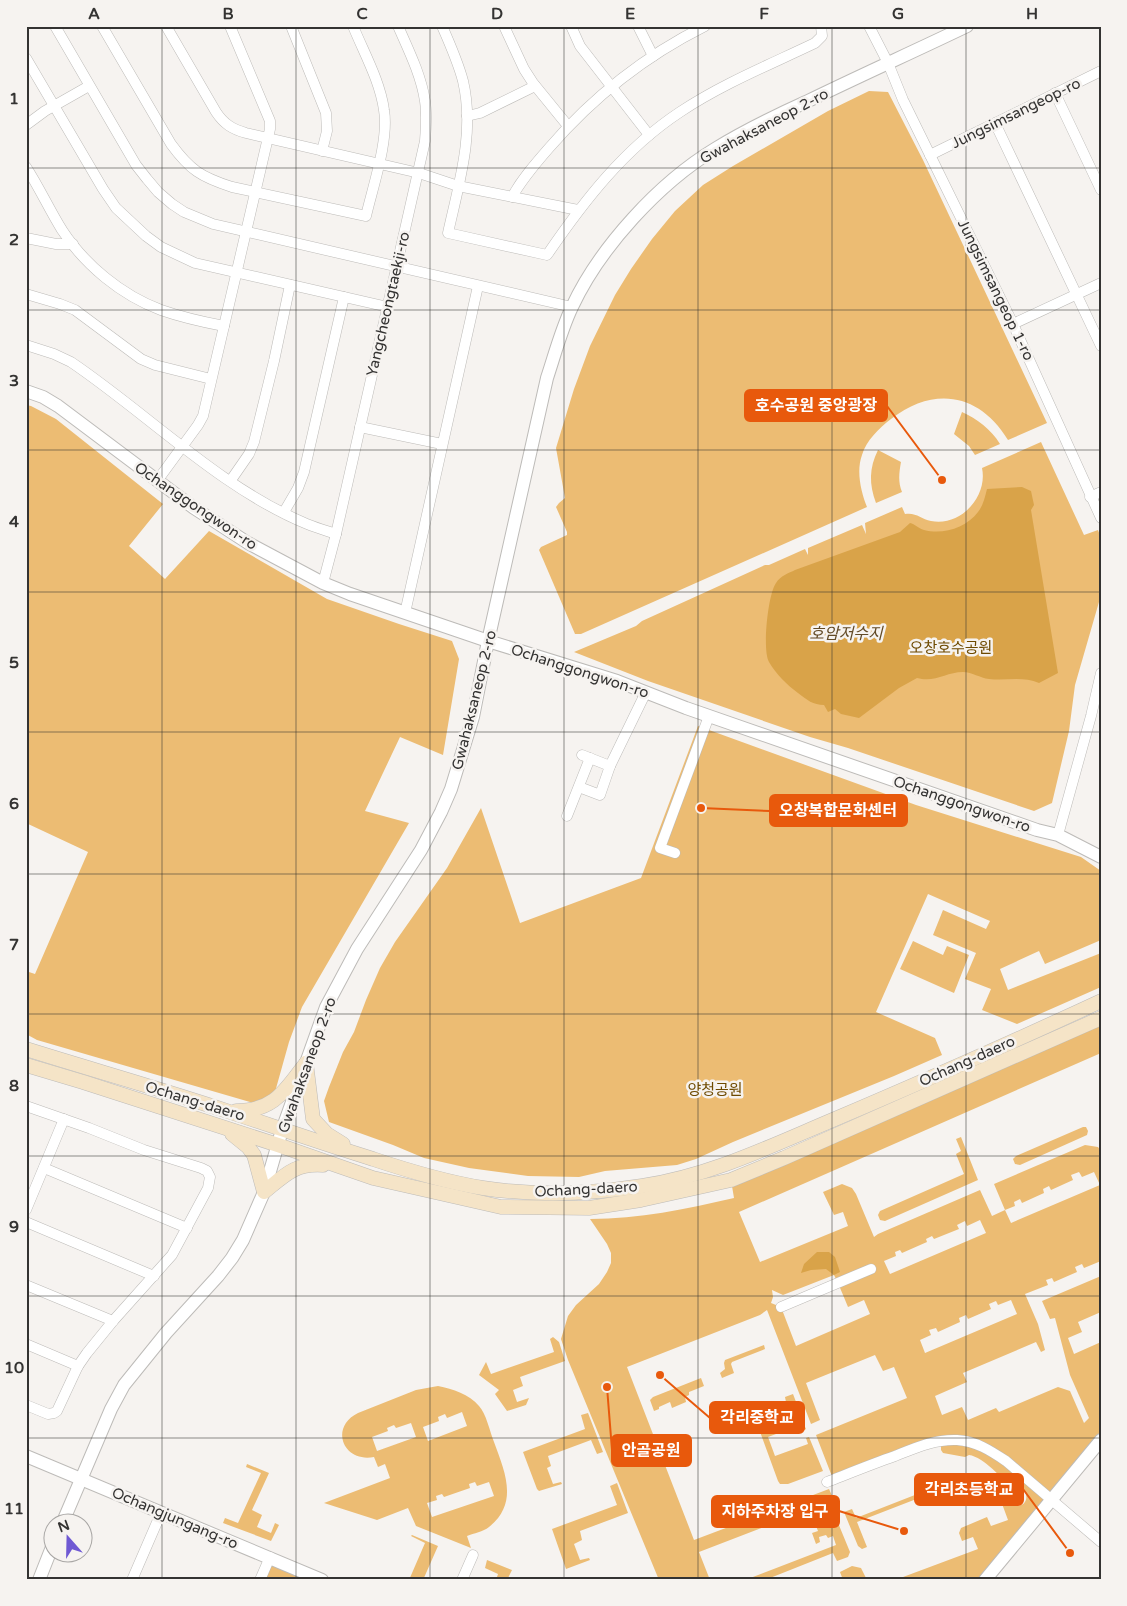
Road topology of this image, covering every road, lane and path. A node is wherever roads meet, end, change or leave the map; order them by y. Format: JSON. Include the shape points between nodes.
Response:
{"nodes":[{"id":1,"x":55,"y":26,"type":"edge"},
{"id":2,"x":166,"y":26,"type":"edge"},
{"id":3,"x":230,"y":26,"type":"edge"},
{"id":4,"x":292,"y":26,"type":"edge"},
{"id":5,"x":353,"y":26,"type":"edge"},
{"id":6,"x":398,"y":26,"type":"edge"},
{"id":7,"x":504,"y":26,"type":"edge"},
{"id":8,"x":571,"y":26,"type":"edge"},
{"id":9,"x":638,"y":26,"type":"edge"},
{"id":10,"x":821,"y":26,"type":"edge"},
{"id":11,"x":869,"y":26,"type":"edge"},
{"id":12,"x":967,"y":26,"type":"edge"},
{"id":13,"x":446,"y":27,"type":"edge"},
{"id":14,"x":700,"y":27,"type":"edge"},
{"id":15,"x":105,"y":28,"type":"edge"},
{"id":16,"x":653,"y":56,"type":"junction"},
{"id":17,"x":26,"y":58,"type":"edge"},
{"id":18,"x":888,"y":63,"type":"junction"},
{"id":19,"x":1101,"y":71,"type":"edge"},
{"id":20,"x":90,"y":86,"type":"junction"},
{"id":21,"x":535,"y":86,"type":"junction"},
{"id":22,"x":611,"y":86,"type":"junction"},
{"id":23,"x":1055,"y":93,"type":"junction"},
{"id":24,"x":54,"y":106,"type":"junction"},
{"id":25,"x":467,"y":116,"type":"junction"},
{"id":26,"x":995,"y":123,"type":"junction"},
{"id":27,"x":26,"y":125,"type":"edge"},
{"id":28,"x":568,"y":126,"type":"junction"},
{"id":29,"x":649,"y":135,"type":"junction"},
{"id":30,"x":267,"y":138,"type":"junction"},
{"id":31,"x":322,"y":151,"type":"junction"},
{"id":32,"x":930,"y":155,"type":"junction"},
{"id":33,"x":378,"y":164,"type":"junction"},
{"id":34,"x":26,"y":167,"type":"edge"},
{"id":35,"x":418,"y":173,"type":"junction"},
{"id":36,"x":458,"y":186,"type":"junction"},
{"id":37,"x":1101,"y":190,"type":"edge"},
{"id":38,"x":255,"y":192,"type":"junction"},
{"id":39,"x":512,"y":197,"type":"junction"},
{"id":40,"x":578,"y":210,"type":"junction"},
{"id":41,"x":246,"y":232,"type":"junction"},
{"id":42,"x":26,"y":238,"type":"edge"},
{"id":43,"x":73,"y":244,"type":"junction"},
{"id":44,"x":397,"y":267,"type":"junction"},
{"id":45,"x":236,"y":273,"type":"junction"},
{"id":46,"x":1101,"y":283,"type":"edge"},
{"id":47,"x":290,"y":285,"type":"junction"},
{"id":48,"x":478,"y":286,"type":"junction"},
{"id":49,"x":26,"y":294,"type":"edge"},
{"id":50,"x":1076,"y":294,"type":"junction"},
{"id":51,"x":344,"y":297,"type":"junction"},
{"id":52,"x":388,"y":307,"type":"junction"},
{"id":53,"x":572,"y":307,"type":"junction"},
{"id":54,"x":1013,"y":324,"type":"junction"},
{"id":55,"x":224,"y":326,"type":"junction"},
{"id":56,"x":26,"y":345,"type":"edge"},
{"id":57,"x":1101,"y":346,"type":"edge"},
{"id":58,"x":211,"y":379,"type":"junction"},
{"id":59,"x":26,"y":390,"type":"edge"},
{"id":60,"x":360,"y":426,"type":"junction"},
{"id":61,"x":442,"y":444,"type":"junction"},
{"id":62,"x":183,"y":446,"type":"junction"},
{"id":63,"x":231,"y":480,"type":"junction"},
{"id":64,"x":157,"y":481,"type":"junction"},
{"id":65,"x":1101,"y":492,"type":"edge"},
{"id":66,"x":1090,"y":497,"type":"junction"},
{"id":67,"x":284,"y":512,"type":"junction"},
{"id":68,"x":1101,"y":518,"type":"edge"},
{"id":69,"x":336,"y":534,"type":"junction"},
{"id":70,"x":323,"y":583,"type":"junction"},
{"id":71,"x":405,"y":613,"type":"junction"},
{"id":72,"x":488,"y":641,"type":"junction"},
{"id":73,"x":1101,"y":673,"type":"edge"},
{"id":74,"x":646,"y":692,"type":"junction"},
{"id":75,"x":709,"y":716,"type":"junction"},
{"id":76,"x":1096,"y":717,"type":"edge"},
{"id":77,"x":610,"y":766,"type":"junction"},
{"id":78,"x":579,"y":787,"type":"junction"},
{"id":79,"x":568,"y":816,"type":"dead end"},
{"id":80,"x":1058,"y":835,"type":"junction"},
{"id":81,"x":675,"y":853,"type":"dead end"},
{"id":82,"x":1101,"y":856,"type":"edge"},
{"id":83,"x":1101,"y":1001,"type":"edge"},
{"id":84,"x":1101,"y":1018,"type":"edge"},
{"id":85,"x":26,"y":1049,"type":"edge"},
{"id":86,"x":306,"y":1063,"type":"junction"},
{"id":87,"x":26,"y":1065,"type":"edge"},
{"id":88,"x":26,"y":1106,"type":"edge"},
{"id":89,"x":227,"y":1110,"type":"junction"},
{"id":90,"x":64,"y":1119,"type":"junction"},
{"id":91,"x":224,"y":1128,"type":"junction"},
{"id":92,"x":282,"y":1130,"type":"junction"},
{"id":93,"x":278,"y":1145,"type":"junction"},
{"id":94,"x":361,"y":1155,"type":"junction"},
{"id":95,"x":339,"y":1166,"type":"junction"},
{"id":96,"x":44,"y":1168,"type":"junction"},
{"id":97,"x":264,"y":1192,"type":"junction"},
{"id":98,"x":26,"y":1210,"type":"edge"},
{"id":99,"x":26,"y":1222,"type":"edge"},
{"id":100,"x":187,"y":1228,"type":"junction"},
{"id":101,"x":871,"y":1269,"type":"dead end"},
{"id":102,"x":154,"y":1276,"type":"junction"},
{"id":103,"x":26,"y":1285,"type":"edge"},
{"id":104,"x":781,"y":1308,"type":"dead end"},
{"id":105,"x":113,"y":1321,"type":"junction"},
{"id":106,"x":26,"y":1344,"type":"edge"},
{"id":107,"x":78,"y":1366,"type":"junction"},
{"id":108,"x":26,"y":1405,"type":"edge"},
{"id":109,"x":1101,"y":1440,"type":"edge"},
{"id":110,"x":26,"y":1456,"type":"edge"},
{"id":111,"x":80,"y":1478,"type":"junction"},
{"id":112,"x":827,"y":1482,"type":"dead end"},
{"id":113,"x":1051,"y":1500,"type":"junction"},
{"id":114,"x":161,"y":1513,"type":"junction"},
{"id":115,"x":66,"y":1514,"type":"edge"},
{"id":116,"x":1101,"y":1542,"type":"edge"},
{"id":117,"x":473,"y":1555,"type":"dead end"},
{"id":118,"x":270,"y":1557,"type":"junction"},
{"id":119,"x":45,"y":1564,"type":"edge"},
{"id":120,"x":39,"y":1580,"type":"edge"},
{"id":121,"x":132,"y":1580,"type":"edge"},
{"id":122,"x":260,"y":1580,"type":"edge"},
{"id":123,"x":322,"y":1580,"type":"edge"},
{"id":124,"x":462,"y":1580,"type":"edge"},
{"id":125,"x":985,"y":1580,"type":"edge"}],
"edges":[{"from":1,"to":20,"type":"street"},
{"from":2,"to":30,"type":"street","via":[[226,124],[246,134]]},
{"from":3,"to":30,"type":"street","via":[[270,121]]},
{"from":4,"to":31,"type":"street","via":[[326,113],[327,131]]},
{"from":5,"to":33,"type":"street","via":[[384,112]]},
{"from":6,"to":35,"type":"street","name":"Yangcheongtaekji-ro","via":[[417,70],[425,102],[425,141]]},
{"from":7,"to":21,"type":"street"},
{"from":8,"to":22,"type":"street","via":[[580,46]]},
{"from":9,"to":16,"type":"street"},
{"from":10,"to":29,"type":"street","via":[[822,36],[815,43],[725,85],[679,112]]},
{"from":11,"to":18,"type":"street","name":"Jungsimsangeop 1-ro"},
{"from":12,"to":18,"type":"street","name":"Gwahaksaneop 2-ro"},
{"from":13,"to":25,"type":"street","via":[[459,66]]},
{"from":14,"to":16,"type":"street"},
{"from":15,"to":38,"type":"street","via":[[182,160],[201,176]]},
{"from":16,"to":22,"type":"street"},
{"from":17,"to":24,"type":"street"},
{"from":18,"to":32,"type":"street","name":"Jungsimsangeop 1-ro"},
{"from":18,"to":53,"type":"street","name":"Gwahaksaneop 2-ro","via":[[766,121],[715,148],[689,167],[620,232]]},
{"from":19,"to":23,"type":"street","name":"Jungsimsangeop-ro"},
{"from":20,"to":24,"type":"street"},
{"from":20,"to":41,"type":"street","via":[[136,165],[158,192],[198,219]]},
{"from":21,"to":25,"type":"street","via":[[480,113]]},
{"from":21,"to":28,"type":"street"},
{"from":22,"to":28,"type":"street"},
{"from":22,"to":29,"type":"street"},
{"from":23,"to":26,"type":"street","name":"Jungsimsangeop-ro"},
{"from":23,"to":37,"type":"street"},
{"from":24,"to":27,"type":"street"},
{"from":24,"to":45,"type":"street","via":[[103,189],[131,223],[178,256]]},
{"from":25,"to":36,"type":"street","via":[[467,139]]},
{"from":26,"to":32,"type":"street","name":"Jungsimsangeop-ro"},
{"from":26,"to":50,"type":"street"},
{"from":28,"to":39,"type":"street","via":[[520,182]]},
{"from":29,"to":40,"type":"street"},
{"from":30,"to":31,"type":"street"},
{"from":30,"to":38,"type":"street"},
{"from":31,"to":33,"type":"street"},
{"from":32,"to":54,"type":"street","name":"Jungsimsangeop 1-ro"},
{"from":33,"to":35,"type":"street"},
{"from":33,"to":38,"type":"street","via":[[366,216]]},
{"from":34,"to":43,"type":"street"},
{"from":35,"to":36,"type":"street"},
{"from":35,"to":44,"type":"street","name":"Yangcheongtaekji-ro"},
{"from":36,"to":39,"type":"street"},
{"from":36,"to":40,"type":"street","via":[[448,233],[532,252],[547,255]]},
{"from":38,"to":41,"type":"street"},
{"from":39,"to":40,"type":"street"},
{"from":41,"to":44,"type":"street"},
{"from":41,"to":45,"type":"street"},
{"from":42,"to":43,"type":"street"},
{"from":43,"to":55,"type":"street","via":[[95,268],[132,296],[161,310]]},
{"from":44,"to":48,"type":"street"},
{"from":44,"to":52,"type":"street","name":"Yangcheongtaekji-ro"},
{"from":45,"to":47,"type":"street"},
{"from":45,"to":55,"type":"street"},
{"from":46,"to":50,"type":"street"},
{"from":47,"to":51,"type":"street"},
{"from":47,"to":63,"type":"street","via":[[254,442]]},
{"from":48,"to":53,"type":"street"},
{"from":48,"to":61,"type":"street"},
{"from":49,"to":58,"type":"street","via":[[75,310],[155,366]]},
{"from":50,"to":54,"type":"street"},
{"from":50,"to":57,"type":"street"},
{"from":51,"to":52,"type":"street"},
{"from":51,"to":67,"type":"street","via":[[304,472]]},
{"from":52,"to":60,"type":"street","name":"Yangcheongtaekji-ro"},
{"from":53,"to":72,"type":"street","name":"Gwahaksaneop 2-ro","via":[[547,378]]},
{"from":54,"to":66,"type":"street","name":"Jungsimsangeop 1-ro"},
{"from":55,"to":58,"type":"street"},
{"from":56,"to":62,"type":"street","via":[[71,362]]},
{"from":58,"to":62,"type":"street","via":[[203,416]]},
{"from":59,"to":64,"type":"street","name":"Ochanggongwon-ro","via":[[58,406]]},
{"from":60,"to":61,"type":"street"},
{"from":60,"to":69,"type":"street","name":"Yangcheongtaekji-ro"},
{"from":61,"to":71,"type":"street"},
{"from":62,"to":63,"type":"street"},
{"from":62,"to":64,"type":"street"},
{"from":63,"to":67,"type":"street"},
{"from":64,"to":70,"type":"street","name":"Ochanggongwon-ro","via":[[248,543]]},
{"from":65,"to":66,"type":"street"},
{"from":66,"to":68,"type":"street","name":"Jungsimsangeop 1-ro"},
{"from":67,"to":69,"type":"street"},
{"from":69,"to":70,"type":"street","name":"Yangcheongtaekji-ro"},
{"from":70,"to":71,"type":"street","name":"Ochanggongwon-ro"},
{"from":71,"to":72,"type":"street","name":"Ochanggongwon-ro"},
{"from":72,"to":74,"type":"street","name":"Ochanggongwon-ro"},
{"from":72,"to":86,"type":"street","name":"Gwahaksaneop 2-ro","via":[[473,716],[451,789],[421,850],[357,949],[333,993]]},
{"from":73,"to":76,"type":"street"},
{"from":74,"to":75,"type":"street","name":"Ochanggongwon-ro"},
{"from":74,"to":77,"type":"street"},
{"from":75,"to":80,"type":"street","name":"Ochanggongwon-ro"},
{"from":75,"to":81,"type":"street","via":[[660,848]]},
{"from":76,"to":80,"type":"street"},
{"from":77,"to":78,"type":"street","via":[[600,796]]},
{"from":77,"to":78,"type":"street","via":[[586,756]]},
{"from":78,"to":79,"type":"street"},
{"from":80,"to":82,"type":"street","name":"Ochanggongwon-ro"},
{"from":83,"to":94,"type":"main road","name":"Ochang-daero","via":[[737,1160],[645,1186],[569,1193],[484,1188]]},
{"from":84,"to":95,"type":"main road","name":"Ochang-daero","via":[[740,1176],[641,1200],[589,1208],[501,1206],[373,1178]]},
{"from":85,"to":89,"type":"main road","name":"Ochang-daero"},
{"from":86,"to":89,"type":"main road","via":[[273,1102],[254,1110]]},
{"from":86,"to":92,"type":"street","name":"Gwahaksaneop 2-ro"},
{"from":86,"to":94,"type":"main road","via":[[313,1119],[327,1134]]},
{"from":87,"to":91,"type":"main road","name":"Ochang-daero"},
{"from":88,"to":90,"type":"street"},
{"from":89,"to":92,"type":"main road","name":"Ochang-daero"},
{"from":90,"to":96,"type":"street"},
{"from":90,"to":100,"type":"street","via":[[207,1171],[210,1177],[208,1188]]},
{"from":91,"to":93,"type":"main road","name":"Ochang-daero"},
{"from":91,"to":97,"type":"main road","via":[[254,1155]]},
{"from":92,"to":93,"type":"street","name":"Gwahaksaneop 2-ro"},
{"from":92,"to":94,"type":"main road","name":"Ochang-daero"},
{"from":93,"to":95,"type":"main road","name":"Ochang-daero"},
{"from":93,"to":97,"type":"street","name":"Gwahaksaneop 2-ro"},
{"from":95,"to":97,"type":"main road","via":[[310,1164],[296,1168]]},
{"from":96,"to":98,"type":"street"},
{"from":96,"to":100,"type":"street"},
{"from":97,"to":111,"type":"street","name":"Gwahaksaneop 2-ro","via":[[232,1258],[124,1385]]},
{"from":99,"to":102,"type":"street"},
{"from":100,"to":102,"type":"street","via":[[172,1255]]},
{"from":101,"to":104,"type":"street"},
{"from":102,"to":105,"type":"street"},
{"from":103,"to":105,"type":"street"},
{"from":105,"to":107,"type":"street"},
{"from":106,"to":107,"type":"street"},
{"from":107,"to":108,"type":"street","via":[[54,1414]]},
{"from":109,"to":113,"type":"street"},
{"from":110,"to":111,"type":"street","name":"Ochangjungang-ro"},
{"from":111,"to":114,"type":"street","name":"Ochangjungang-ro"},
{"from":111,"to":115,"type":"street","name":"Gwahaksaneop 2-ro"},
{"from":112,"to":113,"type":"street","via":[[924,1445],[958,1440],[990,1450]]},
{"from":113,"to":116,"type":"street"},
{"from":113,"to":125,"type":"street"},
{"from":114,"to":118,"type":"street","name":"Ochangjungang-ro"},
{"from":114,"to":121,"type":"street"},
{"from":117,"to":124,"type":"street"},
{"from":118,"to":122,"type":"street"},
{"from":118,"to":123,"type":"street","name":"Ochangjungang-ro"},
{"from":119,"to":120,"type":"street"}]}
